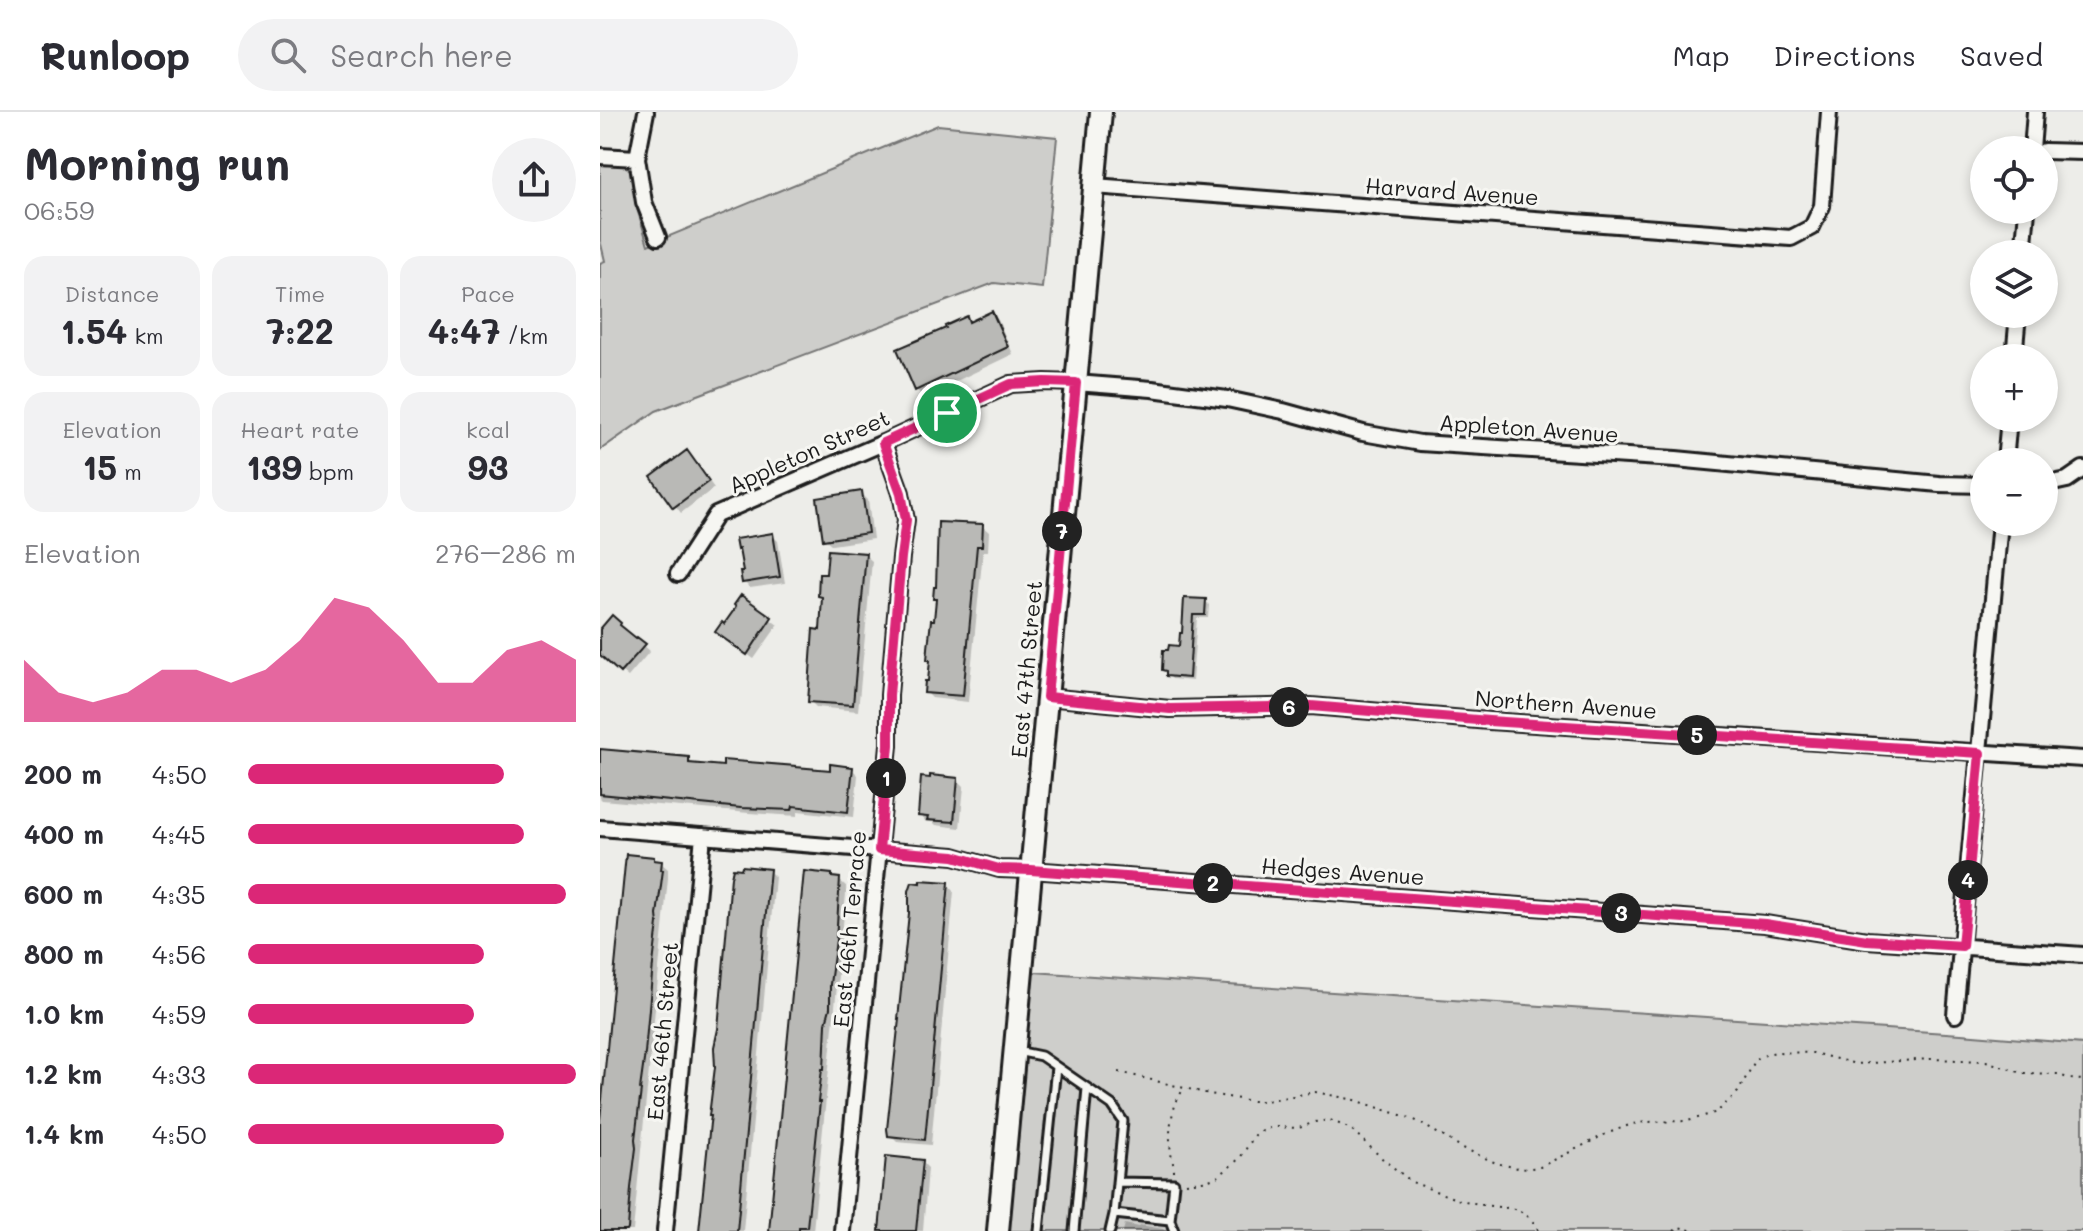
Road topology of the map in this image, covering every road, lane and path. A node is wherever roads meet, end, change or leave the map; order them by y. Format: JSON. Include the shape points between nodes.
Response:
{"nodes":[{"id":1,"x":646,"y":112,"type":"edge"},
{"id":2,"x":1101,"y":112,"type":"edge"},
{"id":3,"x":1829,"y":112,"type":"edge"},
{"id":4,"x":2035,"y":112,"type":"edge"},
{"id":5,"x":2033,"y":136,"type":"edge"},
{"id":6,"x":2058,"y":151,"type":"edge"},
{"id":7,"x":2083,"y":152,"type":"edge"},
{"id":8,"x":600,"y":156,"type":"edge"},
{"id":9,"x":637,"y":158,"type":"junction"},
{"id":10,"x":1094,"y":186,"type":"junction"},
{"id":11,"x":658,"y":237,"type":"dead end"},
{"id":12,"x":1076,"y":383,"type":"junction"},
{"id":13,"x":883,"y":443,"type":"junction"},
{"id":14,"x":2083,"y":469,"type":"edge"},
{"id":15,"x":2058,"y":482,"type":"edge"},
{"id":16,"x":1970,"y":485,"type":"edge"},
{"id":17,"x":1999,"y":536,"type":"edge"},
{"id":18,"x":678,"y":574,"type":"dead end"},
{"id":19,"x":1047,"y":697,"type":"junction"},
{"id":20,"x":1980,"y":753,"type":"junction"},
{"id":21,"x":2083,"y":759,"type":"edge"},
{"id":22,"x":600,"y":828,"type":"edge"},
{"id":23,"x":703,"y":836,"type":"junction"},
{"id":24,"x":879,"y":850,"type":"junction"},
{"id":25,"x":1031,"y":870,"type":"junction"},
{"id":26,"x":1962,"y":946,"type":"junction"},
{"id":27,"x":2083,"y":955,"type":"edge"},
{"id":28,"x":1955,"y":1015,"type":"dead end"},
{"id":29,"x":1015,"y":1050,"type":"junction"},
{"id":30,"x":1056,"y":1067,"type":"junction"},
{"id":31,"x":1119,"y":1072,"type":"dead end"},
{"id":32,"x":2083,"y":1080,"type":"edge"},
{"id":33,"x":1087,"y":1088,"type":"junction"},
{"id":34,"x":1184,"y":1089,"type":"junction"},
{"id":35,"x":1117,"y":1182,"type":"junction"},
{"id":36,"x":1174,"y":1183,"type":"junction"},
{"id":37,"x":1114,"y":1214,"type":"junction"},
{"id":38,"x":1170,"y":1220,"type":"junction"},
{"id":39,"x":665,"y":1231,"type":"edge"},
{"id":40,"x":842,"y":1231,"type":"edge"},
{"id":41,"x":998,"y":1231,"type":"edge"},
{"id":42,"x":1039,"y":1231,"type":"edge"},
{"id":43,"x":1074,"y":1231,"type":"edge"},
{"id":44,"x":1110,"y":1231,"type":"edge"},
{"id":45,"x":1174,"y":1231,"type":"edge"},
{"id":46,"x":1539,"y":1231,"type":"edge"},
{"id":47,"x":1674,"y":1231,"type":"edge"},
{"id":48,"x":1694,"y":1231,"type":"edge"}],
"edges":[{"from":1,"to":9,"type":"street"},
{"from":2,"to":10,"type":"main road","name":"East 47th Street"},
{"from":3,"to":10,"type":"street","name":"Harvard Avenue","via":[[1822,206],[1812,227],[1791,238]]},
{"from":4,"to":5,"type":"street"},
{"from":6,"to":7,"type":"street"},
{"from":8,"to":9,"type":"street"},
{"from":9,"to":11,"type":"street","via":[[644,202]]},
{"from":10,"to":12,"type":"main road","name":"East 47th Street"},
{"from":12,"to":13,"type":"street","name":"Appleton Street","via":[[1011,384]]},
{"from":12,"to":16,"type":"street","name":"Appleton Avenue","via":[[1227,399],[1420,443]]},
{"from":12,"to":19,"type":"main road","name":"East 47th Street"},
{"from":13,"to":18,"type":"street","name":"Appleton Street","via":[[716,515]]},
{"from":13,"to":24,"type":"street","name":"East 46th Terrace","via":[[906,520]]},
{"from":14,"to":15,"type":"street"},
{"from":17,"to":20,"type":"street"},
{"from":19,"to":20,"type":"street","name":"Northern Avenue","via":[[1170,709],[1311,706]]},
{"from":19,"to":25,"type":"main road","name":"East 47th Street"},
{"from":20,"to":21,"type":"street","name":"Northern Avenue"},
{"from":20,"to":26,"type":"street"},
{"from":22,"to":23,"type":"street","name":"Hedges Avenue"},
{"from":23,"to":24,"type":"street","name":"Hedges Avenue"},
{"from":23,"to":39,"type":"street","name":"East 46th Street"},
{"from":24,"to":25,"type":"street","name":"Hedges Avenue"},
{"from":24,"to":40,"type":"street","name":"East 46th Terrace"},
{"from":25,"to":26,"type":"street","name":"Hedges Avenue","via":[[1765,924],[1867,940]]},
{"from":25,"to":29,"type":"main road","name":"East 47th Street"},
{"from":26,"to":27,"type":"street","name":"Hedges Avenue"},
{"from":26,"to":28,"type":"street"},
{"from":29,"to":30,"type":"lane","via":[[1041,1056]]},
{"from":29,"to":41,"type":"main road","name":"East 47th Street"},
{"from":30,"to":33,"type":"lane"},
{"from":30,"to":42,"type":"lane"},
{"from":31,"to":34,"type":"path"},
{"from":32,"to":34,"type":"path","via":[[2022,1073],[1986,1061],[1856,1064],[1813,1053],[1775,1052],[1755,1061],[1738,1092],[1717,1112],[1688,1121],[1632,1124],[1540,1167],[1522,1169],[1463,1148],[1413,1119],[1355,1100],[1315,1092],[1252,1101]]},
{"from":33,"to":35,"type":"lane","via":[[1112,1105],[1123,1121]]},
{"from":33,"to":43,"type":"lane"},
{"from":34,"to":36,"type":"path","via":[[1170,1128]]},
{"from":35,"to":36,"type":"lane"},
{"from":35,"to":37,"type":"lane"},
{"from":36,"to":38,"type":"lane"},
{"from":36,"to":46,"type":"path","via":[[1219,1176],[1264,1129],[1330,1120],[1351,1129],[1412,1182],[1456,1199],[1514,1209]]},
{"from":37,"to":38,"type":"lane"},
{"from":37,"to":44,"type":"lane"},
{"from":38,"to":45,"type":"lane"},
{"from":47,"to":48,"type":"path"}]}
